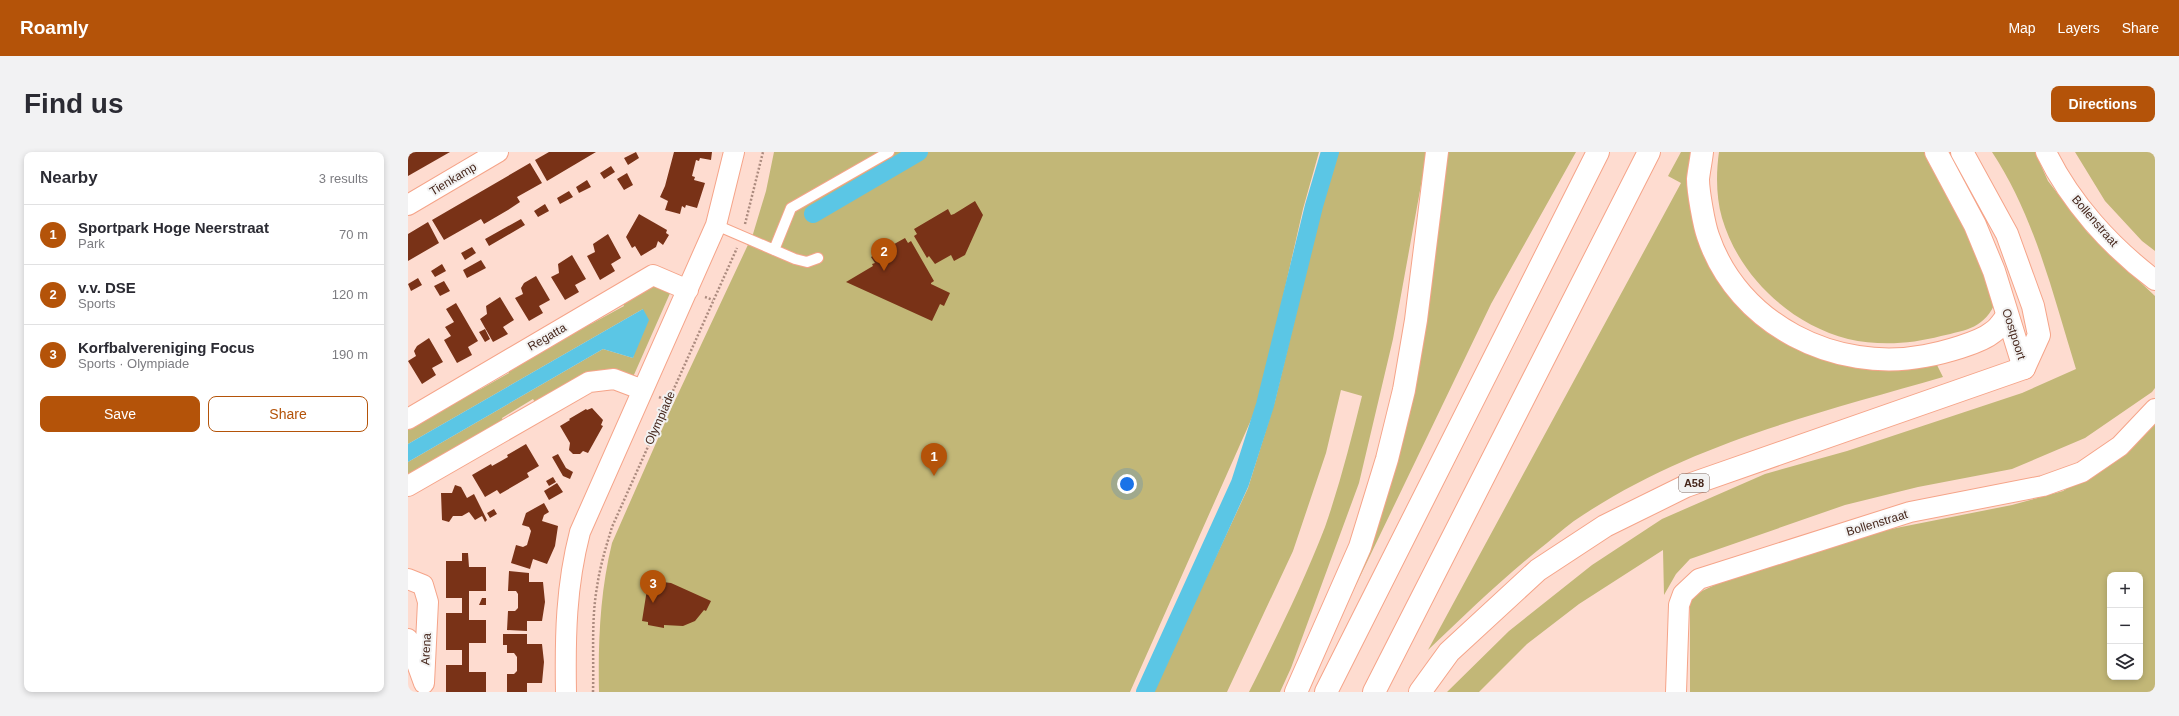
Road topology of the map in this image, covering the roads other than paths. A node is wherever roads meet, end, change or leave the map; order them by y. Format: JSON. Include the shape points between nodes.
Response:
{"nodes":[{"id":1,"x":498,"y":152,"type":"edge"},
{"id":2,"x":734,"y":152,"type":"edge"},
{"id":3,"x":888,"y":152,"type":"edge"},
{"id":4,"x":1437,"y":152,"type":"edge"},
{"id":5,"x":1598,"y":152,"type":"edge"},
{"id":6,"x":1649,"y":152,"type":"edge"},
{"id":7,"x":1702,"y":152,"type":"edge"},
{"id":8,"x":1936,"y":152,"type":"edge"},
{"id":9,"x":1962,"y":152,"type":"edge"},
{"id":10,"x":2046,"y":152,"type":"edge"},
{"id":11,"x":408,"y":205,"type":"edge"},
{"id":12,"x":716,"y":225,"type":"junction"},
{"id":13,"x":774,"y":250,"type":"junction"},
{"id":14,"x":818,"y":258,"type":"dead end"},
{"id":15,"x":2155,"y":280,"type":"edge"},
{"id":16,"x":688,"y":290,"type":"junction"},
{"id":17,"x":2007,"y":316,"type":"junction"},
{"id":18,"x":2024,"y":368,"type":"junction"},
{"id":19,"x":643,"y":390,"type":"junction"},
{"id":20,"x":2155,"y":409,"type":"edge"},
{"id":21,"x":408,"y":419,"type":"edge"},
{"id":22,"x":408,"y":486,"type":"edge"},
{"id":23,"x":408,"y":579,"type":"edge"},
{"id":24,"x":408,"y":639,"type":"edge"},
{"id":25,"x":566,"y":692,"type":"edge"},
{"id":26,"x":1296,"y":692,"type":"edge"},
{"id":27,"x":1326,"y":692,"type":"edge"},
{"id":28,"x":1374,"y":692,"type":"edge"},
{"id":29,"x":1420,"y":692,"type":"edge"},
{"id":30,"x":1676,"y":692,"type":"edge"}],
"edges":[{"from":1,"to":11,"type":"street","name":"Tienkamp"},
{"from":2,"to":12,"type":"street"},
{"from":3,"to":13,"type":"lane","via":[[791,208]]},
{"from":4,"to":26,"type":"main road","via":[[1416,320],[1404,390],[1387,459],[1360,547]]},
{"from":5,"to":27,"type":"main road"},
{"from":6,"to":28,"type":"main road"},
{"from":7,"to":17,"type":"main road","via":[[1698,180],[1708,236],[1723,268],[1739,291],[1774,325],[1818,347],[1865,360],[1914,358],[1948,352],[1993,333]]},
{"from":8,"to":17,"type":"main road","name":"Oostpoort","via":[[1975,225],[1994,271]]},
{"from":9,"to":18,"type":"main road","name":"Oostpoort","via":[[2007,234],[2033,306],[2039,335]]},
{"from":10,"to":15,"type":"street","name":"Bollenstraat","via":[[2098,228]]},
{"from":12,"to":13,"type":"lane"},
{"from":12,"to":16,"type":"street"},
{"from":13,"to":14,"type":"lane","via":[[801,261]]},
{"from":16,"to":19,"type":"street"},
{"from":16,"to":21,"type":"street","name":"Regatta","via":[[653,275]]},
{"from":17,"to":18,"type":"main road","name":"Oostpoort"},
{"from":18,"to":29,"type":"main road","number":"A58","via":[[1686,486],[1605,526],[1538,570],[1449,652]]},
{"from":19,"to":22,"type":"street","via":[[614,379],[589,382]]},
{"from":19,"to":25,"type":"street","via":[[593,500],[580,532],[571,565],[565,640]]},
{"from":20,"to":30,"type":"street","name":"Bollenstraat","via":[[2120,446],[2082,472],[2042,486],[1910,512],[1699,579],[1682,594],[1679,605]]},
{"from":23,"to":24,"type":"street","name":"Arena","via":[[423,585],[428,602],[424,683]]}]}
